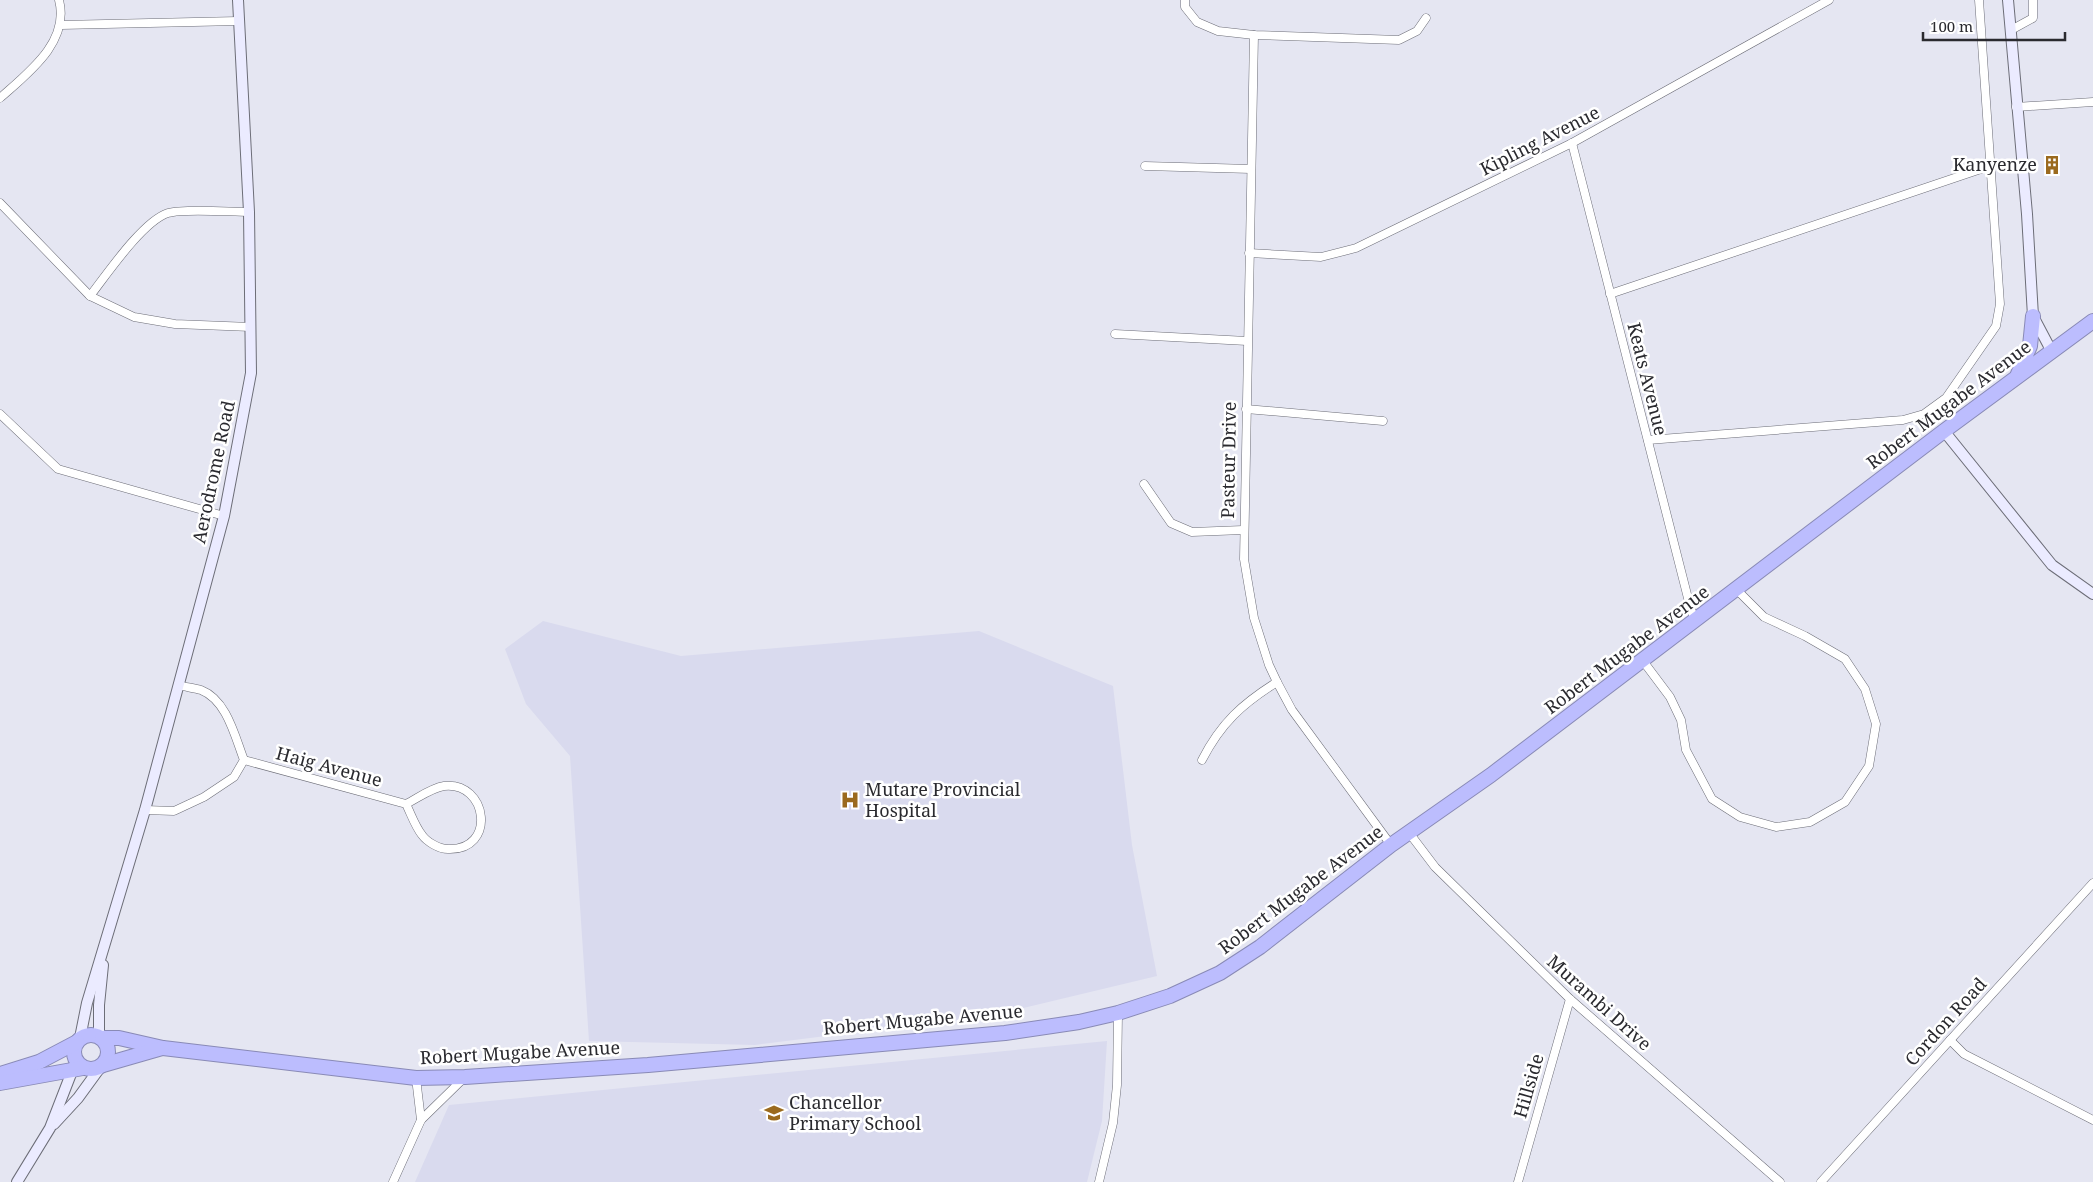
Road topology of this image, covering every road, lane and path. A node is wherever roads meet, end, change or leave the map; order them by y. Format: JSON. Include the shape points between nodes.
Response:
{"nodes":[{"id":1,"x":59,"y":0,"type":"edge"},
{"id":2,"x":238,"y":0,"type":"edge"},
{"id":3,"x":1185,"y":0,"type":"edge"},
{"id":4,"x":1829,"y":0,"type":"edge"},
{"id":5,"x":1979,"y":0,"type":"edge"},
{"id":6,"x":2008,"y":0,"type":"edge"},
{"id":7,"x":2034,"y":0,"type":"edge"},
{"id":8,"x":1426,"y":18,"type":"dead end"},
{"id":9,"x":238,"y":20,"type":"junction"},
{"id":10,"x":61,"y":24,"type":"junction"},
{"id":11,"x":2011,"y":30,"type":"junction"},
{"id":12,"x":1254,"y":35,"type":"junction"},
{"id":13,"x":0,"y":98,"type":"edge"},
{"id":14,"x":2093,"y":102,"type":"edge"},
{"id":15,"x":2016,"y":107,"type":"junction"},
{"id":16,"x":1572,"y":143,"type":"junction"},
{"id":17,"x":1145,"y":166,"type":"dead end"},
{"id":18,"x":1990,"y":166,"type":"junction"},
{"id":19,"x":1251,"y":169,"type":"junction"},
{"id":20,"x":0,"y":203,"type":"edge"},
{"id":21,"x":249,"y":212,"type":"junction"},
{"id":22,"x":1249,"y":253,"type":"junction"},
{"id":23,"x":1610,"y":294,"type":"junction"},
{"id":24,"x":90,"y":296,"type":"junction"},
{"id":25,"x":2033,"y":316,"type":"junction"},
{"id":26,"x":2093,"y":321,"type":"edge"},
{"id":27,"x":251,"y":327,"type":"junction"},
{"id":28,"x":1115,"y":334,"type":"dead end"},
{"id":29,"x":1247,"y":341,"type":"junction"},
{"id":30,"x":2052,"y":352,"type":"junction"},
{"id":31,"x":2017,"y":376,"type":"junction"},
{"id":32,"x":1246,"y":409,"type":"junction"},
{"id":33,"x":0,"y":414,"type":"edge"},
{"id":34,"x":1383,"y":421,"type":"dead end"},
{"id":35,"x":1944,"y":432,"type":"junction"},
{"id":36,"x":1648,"y":440,"type":"junction"},
{"id":37,"x":1144,"y":484,"type":"dead end"},
{"id":38,"x":224,"y":516,"type":"junction"},
{"id":39,"x":1243,"y":530,"type":"junction"},
{"id":40,"x":1737,"y":590,"type":"junction"},
{"id":41,"x":2093,"y":594,"type":"edge"},
{"id":42,"x":1696,"y":621,"type":"junction"},
{"id":43,"x":1643,"y":661,"type":"junction"},
{"id":44,"x":1277,"y":682,"type":"junction"},
{"id":45,"x":178,"y":685,"type":"junction"},
{"id":46,"x":244,"y":760,"type":"junction"},
{"id":47,"x":1202,"y":760,"type":"dead end"},
{"id":48,"x":406,"y":804,"type":"junction"},
{"id":49,"x":145,"y":810,"type":"junction"},
{"id":50,"x":1410,"y":834,"type":"junction"},
{"id":51,"x":1391,"y":845,"type":"junction"},
{"id":52,"x":2093,"y":882,"type":"edge"},
{"id":53,"x":106,"y":937,"type":"junction"},
{"id":54,"x":1570,"y":999,"type":"junction"},
{"id":55,"x":1118,"y":1013,"type":"junction"},
{"id":56,"x":100,"y":1038,"type":"junction"},
{"id":57,"x":79,"y":1040,"type":"junction"},
{"id":58,"x":1950,"y":1040,"type":"junction"},
{"id":59,"x":163,"y":1048,"type":"junction"},
{"id":60,"x":102,"y":1065,"type":"junction"},
{"id":61,"x":77,"y":1066,"type":"junction"},
{"id":62,"x":0,"y":1074,"type":"edge"},
{"id":63,"x":466,"y":1077,"type":"junction"},
{"id":64,"x":416,"y":1078,"type":"junction"},
{"id":65,"x":0,"y":1083,"type":"edge"},
{"id":66,"x":420,"y":1120,"type":"junction"},
{"id":67,"x":2093,"y":1120,"type":"edge"},
{"id":68,"x":50,"y":1128,"type":"junction"},
{"id":69,"x":17,"y":1182,"type":"edge"},
{"id":70,"x":393,"y":1182,"type":"edge"},
{"id":71,"x":1099,"y":1182,"type":"edge"},
{"id":72,"x":1518,"y":1182,"type":"edge"},
{"id":73,"x":1780,"y":1182,"type":"edge"},
{"id":74,"x":1821,"y":1182,"type":"edge"}],
"edges":[{"from":1,"to":10,"type":"street"},
{"from":2,"to":9,"type":"street","name":"Aerodrome Road"},
{"from":3,"to":12,"type":"street","via":[[1185,7],[1197,22],[1218,32]]},
{"from":4,"to":16,"type":"street","name":"Kipling Avenue"},
{"from":5,"to":18,"type":"street"},
{"from":6,"to":11,"type":"street"},
{"from":7,"to":11,"type":"street","via":[[2033,18]]},
{"from":8,"to":12,"type":"street","via":[[1417,32],[1399,40]]},
{"from":9,"to":10,"type":"street"},
{"from":9,"to":21,"type":"street","name":"Aerodrome Road"},
{"from":10,"to":13,"type":"street","via":[[52,44],[35,67]]},
{"from":11,"to":15,"type":"street"},
{"from":12,"to":19,"type":"street","name":"Pasteur Drive"},
{"from":14,"to":15,"type":"street"},
{"from":15,"to":25,"type":"street"},
{"from":16,"to":22,"type":"street","name":"Kipling Avenue","via":[[1356,248],[1320,257]]},
{"from":16,"to":23,"type":"street","name":"Keats Avenue"},
{"from":17,"to":19,"type":"street"},
{"from":18,"to":23,"type":"street"},
{"from":18,"to":36,"type":"street","via":[[2000,304],[1996,326],[1946,398],[1924,414],[1903,420]]},
{"from":19,"to":22,"type":"street","name":"Pasteur Drive"},
{"from":20,"to":24,"type":"street"},
{"from":21,"to":24,"type":"street","via":[[170,212],[156,218]]},
{"from":21,"to":27,"type":"street","name":"Aerodrome Road"},
{"from":22,"to":29,"type":"street","name":"Pasteur Drive"},
{"from":23,"to":36,"type":"street","name":"Keats Avenue"},
{"from":24,"to":27,"type":"street","via":[[134,317],[175,324]]},
{"from":25,"to":30,"type":"street"},
{"from":25,"to":31,"type":"highway","via":[[2030,346]]},
{"from":26,"to":30,"type":"highway","name":"Robert Mugabe Avenue"},
{"from":27,"to":38,"type":"street","name":"Aerodrome Road","via":[[251,373]]},
{"from":28,"to":29,"type":"street"},
{"from":29,"to":32,"type":"street","name":"Pasteur Drive"},
{"from":30,"to":31,"type":"highway","name":"Robert Mugabe Avenue"},
{"from":31,"to":35,"type":"highway","name":"Robert Mugabe Avenue"},
{"from":32,"to":34,"type":"street"},
{"from":32,"to":39,"type":"street","name":"Pasteur Drive"},
{"from":33,"to":38,"type":"street","via":[[58,469]]},
{"from":35,"to":40,"type":"highway","name":"Robert Mugabe Avenue"},
{"from":35,"to":41,"type":"street","via":[[2052,565]]},
{"from":36,"to":42,"type":"street","name":"Keats Avenue"},
{"from":37,"to":39,"type":"street","via":[[1171,524],[1192,532]]},
{"from":38,"to":45,"type":"street","name":"Aerodrome Road"},
{"from":39,"to":44,"type":"street","name":"Pasteur Drive","via":[[1244,559],[1254,618]]},
{"from":40,"to":42,"type":"highway","name":"Robert Mugabe Avenue"},
{"from":40,"to":43,"type":"street","via":[[1764,617],[1844,659],[1865,689],[1876,724],[1869,766],[1845,802],[1810,822],[1776,827],[1740,817],[1712,799],[1686,750],[1681,720],[1670,697]]},
{"from":42,"to":43,"type":"highway","name":"Robert Mugabe Avenue"},
{"from":43,"to":50,"type":"highway","name":"Robert Mugabe Avenue"},
{"from":44,"to":47,"type":"street","via":[[1246,702],[1214,738]]},
{"from":44,"to":51,"type":"street","name":"Pasteur Drive","via":[[1292,710]]},
{"from":45,"to":46,"type":"street","via":[[203,691],[216,701],[227,717]]},
{"from":45,"to":49,"type":"street","name":"Aerodrome Road"},
{"from":46,"to":48,"type":"street","name":"Haig Avenue"},
{"from":46,"to":49,"type":"street","via":[[234,777],[204,797],[174,811]]},
{"from":48,"to":48,"type":"street","via":[[443,786],[454,786],[470,793],[479,806],[482,823],[477,837],[467,846],[454,850],[440,849],[422,836]]},
{"from":49,"to":53,"type":"street","name":"Aerodrome Road"},
{"from":50,"to":51,"type":"highway","name":"Robert Mugabe Avenue"},
{"from":50,"to":54,"type":"street","name":"Murambi Drive","via":[[1434,867]]},
{"from":51,"to":55,"type":"highway","name":"Robert Mugabe Avenue","via":[[1260,947],[1220,973],[1170,996]]},
{"from":52,"to":58,"type":"street","name":"Cordon Road"},
{"from":53,"to":56,"type":"street","name":"Aerodrome Road","via":[[99,1005]]},
{"from":53,"to":57,"type":"street","name":"Aerodrome Road"},
{"from":54,"to":72,"type":"street","name":"Hillside"},
{"from":54,"to":73,"type":"street","name":"Murambi Drive"},
{"from":55,"to":63,"type":"highway","name":"Robert Mugabe Avenue","via":[[1005,1033],[648,1065]]},
{"from":55,"to":71,"type":"street","via":[[1113,1123]]},
{"from":56,"to":57,"type":"highway","via":[[90,1035]]},
{"from":56,"to":59,"type":"highway","name":"Robert Mugabe Avenue","via":[[136,1041]]},
{"from":56,"to":60,"type":"highway","via":[[108,1048]]},
{"from":57,"to":61,"type":"highway","via":[[74,1051]]},
{"from":57,"to":62,"type":"highway","via":[[39,1062]]},
{"from":58,"to":67,"type":"street","via":[[1964,1054]]},
{"from":58,"to":74,"type":"street","name":"Cordon Road"},
{"from":59,"to":60,"type":"highway","name":"Robert Mugabe Avenue"},
{"from":59,"to":64,"type":"highway","name":"Robert Mugabe Avenue"},
{"from":60,"to":61,"type":"highway","via":[[95,1069]]},
{"from":60,"to":68,"type":"street"},
{"from":61,"to":65,"type":"highway"},
{"from":61,"to":68,"type":"street"},
{"from":63,"to":64,"type":"highway","name":"Robert Mugabe Avenue"},
{"from":63,"to":66,"type":"street"},
{"from":64,"to":66,"type":"street"},
{"from":66,"to":70,"type":"street"},
{"from":68,"to":69,"type":"street"}]}
